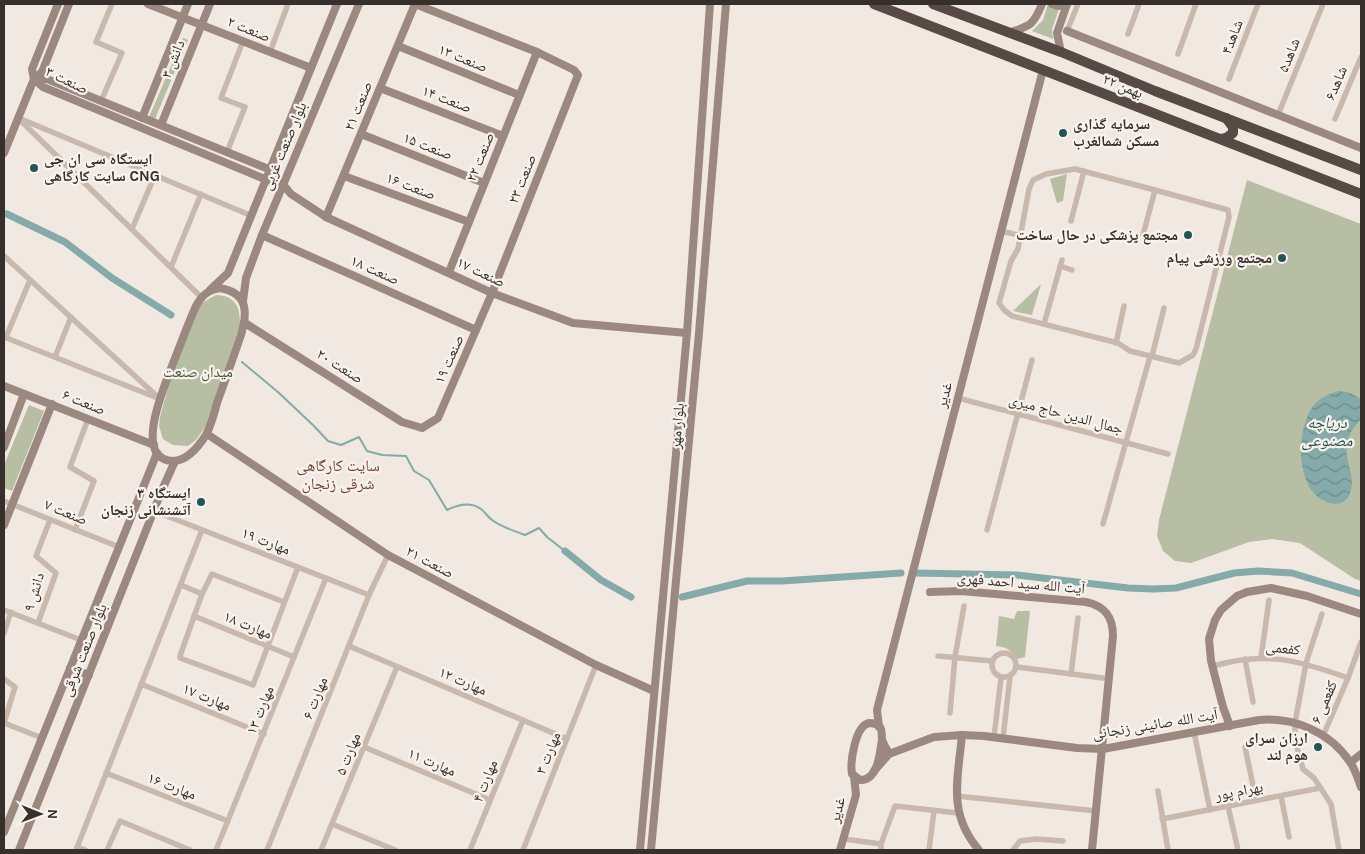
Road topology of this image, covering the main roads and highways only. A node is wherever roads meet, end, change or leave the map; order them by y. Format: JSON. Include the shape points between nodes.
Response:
{"nodes":[{"id":1,"x":58,"y":4,"type":"edge"},
{"id":2,"x":69,"y":4,"type":"edge"},
{"id":3,"x":148,"y":4,"type":"edge"},
{"id":4,"x":188,"y":4,"type":"edge"},
{"id":5,"x":210,"y":4,"type":"edge"},
{"id":6,"x":337,"y":4,"type":"edge"},
{"id":7,"x":359,"y":4,"type":"edge"},
{"id":8,"x":415,"y":4,"type":"edge"},
{"id":9,"x":710,"y":4,"type":"edge"},
{"id":10,"x":726,"y":4,"type":"edge"},
{"id":11,"x":874,"y":4,"type":"edge"},
{"id":12,"x":933,"y":4,"type":"edge"},
{"id":13,"x":1042,"y":4,"type":"edge"},
{"id":14,"x":1052,"y":4,"type":"edge"},
{"id":15,"x":1067,"y":4,"type":"edge"},
{"id":16,"x":432,"y":7,"type":"edge"},
{"id":17,"x":183,"y":17,"type":"junction"},
{"id":18,"x":202,"y":25,"type":"junction"},
{"id":19,"x":1067,"y":31,"type":"road end"},
{"id":20,"x":1008,"y":33,"type":"junction"},
{"id":21,"x":398,"y":46,"type":"junction"},
{"id":22,"x":536,"y":52,"type":"junction"},
{"id":23,"x":1061,"y":52,"type":"junction"},
{"id":24,"x":311,"y":68,"type":"junction"},
{"id":25,"x":1043,"y":70,"type":"junction"},
{"id":26,"x":34,"y":79,"type":"junction"},
{"id":27,"x":380,"y":88,"type":"junction"},
{"id":28,"x":519,"y":95,"type":"junction"},
{"id":29,"x":1224,"y":117,"type":"junction"},
{"id":30,"x":142,"y":118,"type":"junction"},
{"id":31,"x":161,"y":125,"type":"junction"},
{"id":32,"x":361,"y":134,"type":"junction"},
{"id":33,"x":503,"y":136,"type":"junction"},
{"id":34,"x":1221,"y":139,"type":"junction"},
{"id":35,"x":1361,"y":148,"type":"edge"},
{"id":36,"x":4,"y":153,"type":"edge"},
{"id":37,"x":271,"y":170,"type":"junction"},
{"id":38,"x":1361,"y":170,"type":"edge"},
{"id":39,"x":344,"y":176,"type":"junction"},
{"id":40,"x":267,"y":180,"type":"junction"},
{"id":41,"x":484,"y":183,"type":"junction"},
{"id":42,"x":283,"y":185,"type":"junction"},
{"id":43,"x":1361,"y":194,"type":"edge"},
{"id":44,"x":326,"y":217,"type":"junction"},
{"id":45,"x":468,"y":222,"type":"junction"},
{"id":46,"x":262,"y":235,"type":"junction"},
{"id":47,"x":449,"y":272,"type":"junction"},
{"id":48,"x":210,"y":290,"type":"junction"},
{"id":49,"x":492,"y":293,"type":"junction"},
{"id":50,"x":243,"y":301,"type":"junction"},
{"id":51,"x":245,"y":323,"type":"junction"},
{"id":52,"x":476,"y":330,"type":"junction"},
{"id":53,"x":687,"y":333,"type":"junction"},
{"id":54,"x":4,"y":386,"type":"edge"},
{"id":55,"x":24,"y":394,"type":"junction"},
{"id":56,"x":52,"y":404,"type":"junction"},
{"id":57,"x":422,"y":428,"type":"joint"},
{"id":58,"x":207,"y":434,"type":"junction"},
{"id":59,"x":154,"y":445,"type":"junction"},
{"id":60,"x":4,"y":447,"type":"edge"},
{"id":61,"x":157,"y":453,"type":"junction"},
{"id":62,"x":175,"y":461,"type":"junction"},
{"id":63,"x":4,"y":525,"type":"edge"},
{"id":64,"x":665,"y":576,"type":"junction"},
{"id":65,"x":676,"y":577,"type":"junction"},
{"id":66,"x":930,"y":592,"type":"dead end"},
{"id":67,"x":1361,"y":614,"type":"edge"},
{"id":68,"x":70,"y":668,"type":"junction"},
{"id":69,"x":89,"y":675,"type":"junction"},
{"id":70,"x":654,"y":691,"type":"junction"},
{"id":71,"x":877,"y":710,"type":"junction"},
{"id":72,"x":868,"y":724,"type":"junction"},
{"id":73,"x":1230,"y":726,"type":"junction"},
{"id":74,"x":880,"y":727,"type":"junction"},
{"id":75,"x":962,"y":734,"type":"junction"},
{"id":76,"x":882,"y":739,"type":"junction"},
{"id":77,"x":1103,"y":749,"type":"junction"},
{"id":78,"x":888,"y":754,"type":"junction"},
{"id":79,"x":1361,"y":754,"type":"edge"},
{"id":80,"x":1351,"y":762,"type":"junction"},
{"id":81,"x":874,"y":771,"type":"junction"},
{"id":82,"x":854,"y":776,"type":"junction"},
{"id":83,"x":866,"y":780,"type":"junction"},
{"id":84,"x":1361,"y":786,"type":"edge"},
{"id":85,"x":856,"y":795,"type":"junction"},
{"id":86,"x":4,"y":832,"type":"edge"},
{"id":87,"x":20,"y":850,"type":"edge"},
{"id":88,"x":640,"y":850,"type":"edge"},
{"id":89,"x":651,"y":850,"type":"edge"},
{"id":90,"x":840,"y":850,"type":"edge"},
{"id":91,"x":979,"y":850,"type":"edge"},
{"id":92,"x":1092,"y":850,"type":"edge"}],
"edges":[{"from":1,"to":26,"type":"main road","via":[[32,69]]},
{"from":2,"to":26,"type":"main road","via":[[42,72]]},
{"from":3,"to":17,"type":"main road","name":"صنعت ۲"},
{"from":4,"to":17,"type":"main road","name":"دانش ۳"},
{"from":5,"to":18,"type":"main road","name":"دانش ۳"},
{"from":6,"to":24,"type":"main road","name":"بلوار صنعت غربی"},
{"from":7,"to":42,"type":"main road","name":"بلوار صنعت غربی"},
{"from":8,"to":16,"type":"main road"},
{"from":8,"to":21,"type":"main road","name":"صنعت ۲۱"},
{"from":9,"to":53,"type":"main road","name":"بلوار مهر"},
{"from":10,"to":65,"type":"main road","name":"بلوار مهر"},
{"from":11,"to":25,"type":"highway","name":"۲۲ بهمن"},
{"from":12,"to":20,"type":"highway","name":"۲۲ بهمن"},
{"from":13,"to":20,"type":"main road","via":[[1029,26]]},
{"from":14,"to":15,"type":"main road"},
{"from":15,"to":23,"type":"main road","via":[[1057,33]]},
{"from":16,"to":22,"type":"main road"},
{"from":17,"to":18,"type":"main road","name":"صنعت ۲"},
{"from":17,"to":30,"type":"main road","name":"دانش ۳"},
{"from":18,"to":24,"type":"main road","name":"صنعت ۲"},
{"from":18,"to":31,"type":"main road","name":"دانش ۳"},
{"from":19,"to":35,"type":"main road"},
{"from":20,"to":23,"type":"highway","name":"۲۲ بهمن"},
{"from":21,"to":27,"type":"main road","name":"صنعت ۲۱"},
{"from":21,"to":28,"type":"main road","name":"صنعت ۱۳"},
{"from":22,"to":28,"type":"main road","name":"صنعت ۲۲"},
{"from":22,"to":49,"type":"main road","name":"صنعت ۲۳","via":[[578,75]]},
{"from":23,"to":29,"type":"highway","name":"۲۲ بهمن"},
{"from":24,"to":37,"type":"main road","name":"بلوار صنعت غربی"},
{"from":25,"to":34,"type":"highway","name":"۲۲ بهمن"},
{"from":25,"to":71,"type":"main road","name":"غدیر"},
{"from":26,"to":30,"type":"main road","name":"صنعت ۳","via":[[47,79]]},
{"from":26,"to":36,"type":"main road"},
{"from":26,"to":40,"type":"main road","name":"صنعت ۳","via":[[44,87]]},
{"from":27,"to":32,"type":"main road","name":"صنعت ۲۱"},
{"from":27,"to":33,"type":"main road","name":"صنعت ۱۴"},
{"from":28,"to":33,"type":"main road","name":"صنعت ۲۲"},
{"from":29,"to":34,"type":"highway","via":[[1233,127],[1233,133]]},
{"from":29,"to":38,"type":"highway","name":"۲۲ بهمن"},
{"from":30,"to":31,"type":"main road","name":"صنعت ۳"},
{"from":31,"to":37,"type":"main road","name":"صنعت ۳"},
{"from":32,"to":39,"type":"main road","name":"صنعت ۲۱"},
{"from":32,"to":41,"type":"main road","name":"صنعت ۱۵"},
{"from":33,"to":41,"type":"main road","name":"صنعت ۲۲"},
{"from":34,"to":43,"type":"highway","name":"۲۲ بهمن"},
{"from":37,"to":40,"type":"main road","name":"بلوار صنعت غربی"},
{"from":37,"to":42,"type":"main road","name":"صنعت ۱۷"},
{"from":39,"to":44,"type":"main road","name":"صنعت ۲۱"},
{"from":39,"to":45,"type":"main road","name":"صنعت ۱۶"},
{"from":40,"to":42,"type":"main road","name":"صنعت ۳"},
{"from":40,"to":48,"type":"main road","name":"بلوار صنعت غربی","via":[[228,273]]},
{"from":41,"to":45,"type":"main road","name":"صنعت ۲۲"},
{"from":42,"to":44,"type":"main road","name":"صنعت ۱۷","via":[[298,201]]},
{"from":42,"to":46,"type":"main road","name":"بلوار صنعت غربی"},
{"from":44,"to":47,"type":"main road","name":"صنعت ۱۷"},
{"from":45,"to":47,"type":"main road","name":"صنعت ۲۲"},
{"from":46,"to":50,"type":"main road","name":"بلوار صنعت غربی","via":[[246,278]]},
{"from":46,"to":52,"type":"main road","name":"صنعت ۱۸"},
{"from":47,"to":49,"type":"main road","name":"صنعت ۱۷"},
{"from":48,"to":50,"type":"main road","via":[[229,290]]},
{"from":48,"to":59,"type":"main road","via":[[201,297],[187,326],[160,399],[153,425]]},
{"from":49,"to":52,"type":"main road","name":"صنعت ۱۹"},
{"from":49,"to":53,"type":"main road","name":"صنعت ۱۷","via":[[573,323]]},
{"from":50,"to":51,"type":"main road"},
{"from":51,"to":57,"type":"main road","name":"صنعت ۲۰","via":[[402,422]]},
{"from":51,"to":58,"type":"main road"},
{"from":52,"to":57,"type":"main road","name":"صنعت ۱۹","via":[[438,418]]},
{"from":53,"to":64,"type":"main road","name":"بلوار مهر"},
{"from":54,"to":55,"type":"main road","name":"صنعت ۶"},
{"from":55,"to":56,"type":"main road","name":"صنعت ۶"},
{"from":55,"to":60,"type":"main road"},
{"from":56,"to":59,"type":"main road","name":"صنعت ۶"},
{"from":56,"to":63,"type":"main road"},
{"from":58,"to":62,"type":"main road","via":[[185,458]]},
{"from":58,"to":70,"type":"main road","name":"صنعت ۲۱","via":[[388,556],[596,665]]},
{"from":59,"to":61,"type":"main road"},
{"from":61,"to":62,"type":"main road"},
{"from":61,"to":68,"type":"main road","name":"بلوار صنعت شرقی"},
{"from":62,"to":69,"type":"main road","name":"بلوار صنعت شرقی"},
{"from":64,"to":65,"type":"main road"},
{"from":64,"to":70,"type":"main road","name":"بلوار مهر"},
{"from":65,"to":89,"type":"main road","name":"بلوار مهر"},
{"from":66,"to":77,"type":"main road","name":"آیت الله سید احمد فهری","via":[[961,591],[1086,602],[1106,612],[1113,624],[1113,636]]},
{"from":67,"to":73,"type":"main road","via":[[1271,588],[1247,592],[1228,604],[1215,620],[1210,639],[1213,666]]},
{"from":68,"to":69,"type":"main road"},
{"from":68,"to":86,"type":"main road","name":"بلوار صنعت شرقی"},
{"from":69,"to":87,"type":"main road","name":"بلوار صنعت شرقی"},
{"from":70,"to":88,"type":"main road","name":"بلوار مهر"},
{"from":71,"to":72,"type":"main road","name":"غدیر"},
{"from":71,"to":74,"type":"main road","name":"غدیر"},
{"from":72,"to":74,"type":"main road"},
{"from":72,"to":82,"type":"main road","name":"غدیر","via":[[861,729],[853,749]]},
{"from":73,"to":77,"type":"main road","name":"آیت الله صائینی زنجانی"},
{"from":73,"to":80,"type":"main road","name":"آیت الله صائینی زنجانی","via":[[1276,719],[1295,723],[1323,736]]},
{"from":74,"to":76,"type":"main road","name":"غدیر"},
{"from":75,"to":77,"type":"main road","name":"آیت الله صائینی زنجانی"},
{"from":75,"to":78,"type":"main road","name":"آیت الله صائینی زنجانی","via":[[934,737]]},
{"from":75,"to":91,"type":"main road","via":[[958,813],[964,829]]},
{"from":76,"to":78,"type":"main road"},
{"from":76,"to":81,"type":"main road"},
{"from":77,"to":92,"type":"main road","name":"آیت الله سید احمد فهری"},
{"from":78,"to":81,"type":"main road"},
{"from":79,"to":80,"type":"main road"},
{"from":80,"to":84,"type":"main road","name":"آیت الله صائینی زنجانی"},
{"from":81,"to":83,"type":"main road"},
{"from":82,"to":83,"type":"main road"},
{"from":82,"to":85,"type":"main road","name":"غدیر"},
{"from":83,"to":85,"type":"main road"},
{"from":85,"to":90,"type":"main road","name":"غدیر"}]}
